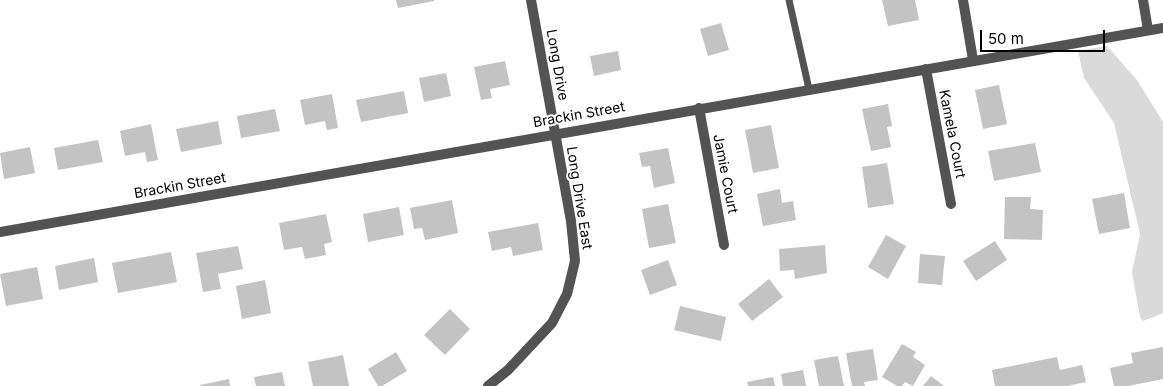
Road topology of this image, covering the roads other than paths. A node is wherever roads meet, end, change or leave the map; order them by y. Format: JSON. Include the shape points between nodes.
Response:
{"nodes":[{"id":1,"x":531,"y":0,"type":"edge"},
{"id":2,"x":789,"y":0,"type":"edge"},
{"id":3,"x":963,"y":0,"type":"edge"},
{"id":4,"x":1143,"y":0,"type":"edge"},
{"id":5,"x":1163,"y":28,"type":"edge"},
{"id":6,"x":1148,"y":30,"type":"junction"},
{"id":7,"x":973,"y":60,"type":"junction"},
{"id":8,"x":926,"y":69,"type":"junction"},
{"id":9,"x":809,"y":89,"type":"junction"},
{"id":10,"x":699,"y":108,"type":"junction"},
{"id":11,"x":555,"y":134,"type":"junction"},
{"id":12,"x":951,"y":204,"type":"dead end"},
{"id":13,"x":0,"y":232,"type":"edge"},
{"id":14,"x":724,"y":245,"type":"dead end"},
{"id":15,"x":488,"y":386,"type":"edge"}],
"edges":[{"from":1,"to":11,"type":"street","name":"Long Drive"},
{"from":2,"to":9,"type":"lane"},
{"from":3,"to":7,"type":"street"},
{"from":4,"to":6,"type":"street"},
{"from":5,"to":6,"type":"street","name":"Brackin Street"},
{"from":6,"to":7,"type":"street","name":"Brackin Street"},
{"from":7,"to":8,"type":"street","name":"Brackin Street"},
{"from":8,"to":9,"type":"street","name":"Brackin Street"},
{"from":8,"to":12,"type":"street","name":"Kamela Court"},
{"from":9,"to":10,"type":"street","name":"Brackin Street"},
{"from":10,"to":11,"type":"street","name":"Brackin Street"},
{"from":10,"to":14,"type":"street","name":"Jamie Court"},
{"from":11,"to":13,"type":"street","name":"Brackin Street"},
{"from":11,"to":15,"type":"street","name":"Long Drive East","via":[[575,242],[573,274],[552,323],[508,370]]}]}
